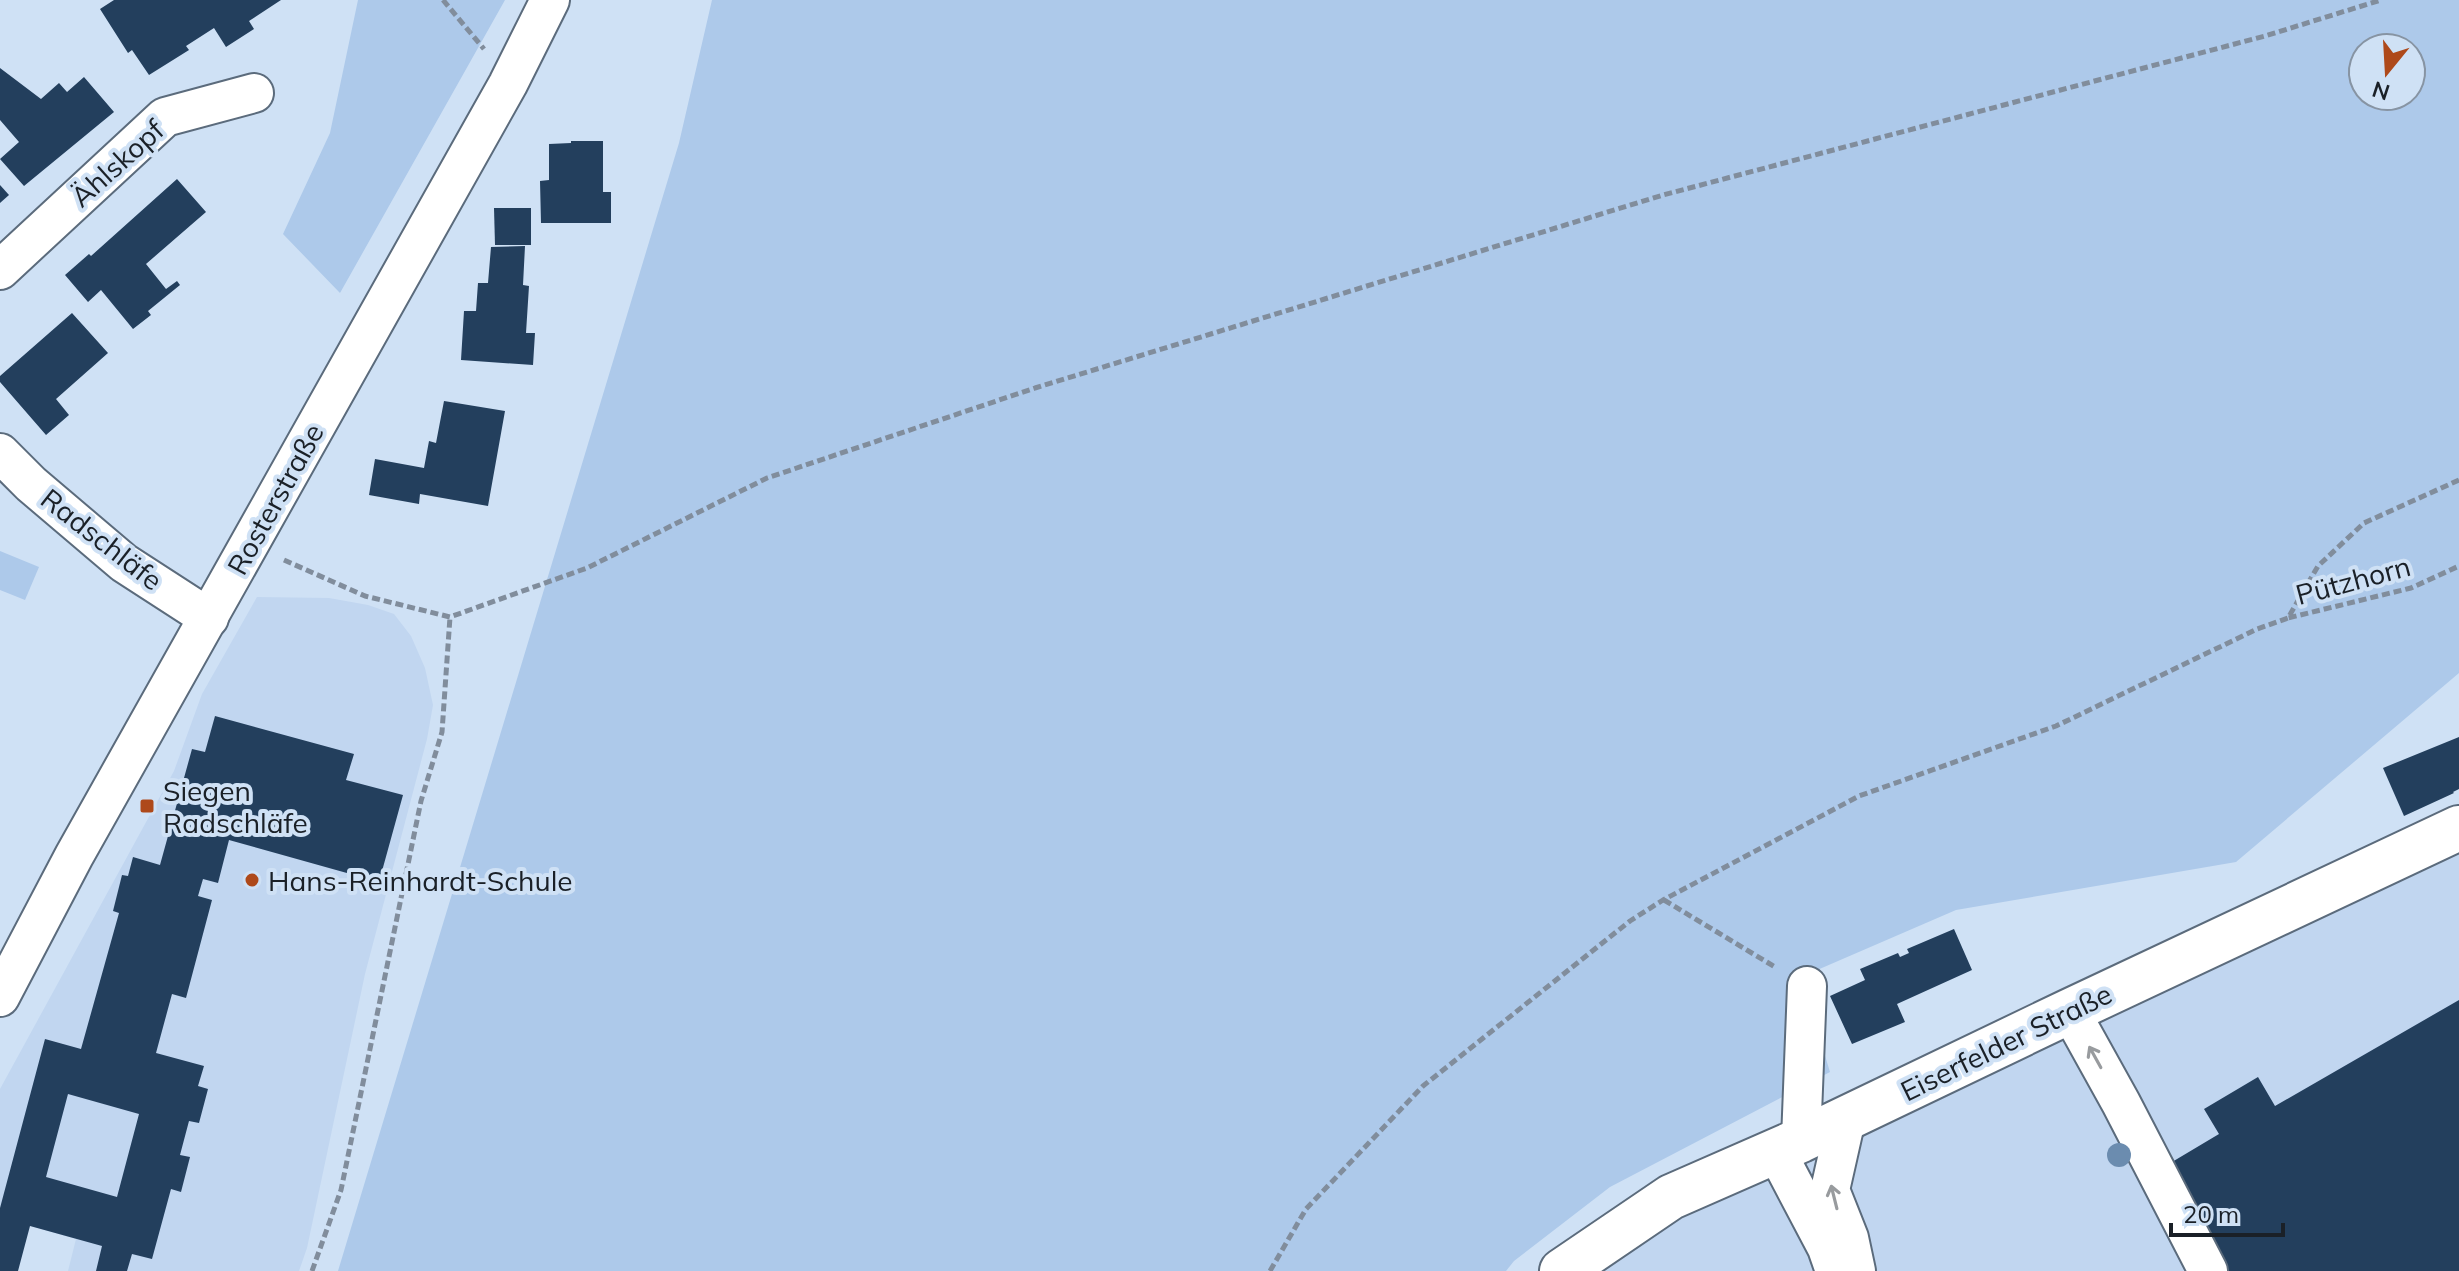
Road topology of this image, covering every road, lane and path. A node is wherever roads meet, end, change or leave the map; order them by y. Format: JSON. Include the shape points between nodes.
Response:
{"nodes":[{"id":1,"x":443,"y":0,"type":"edge"},
{"id":2,"x":550,"y":0,"type":"edge"},
{"id":3,"x":2381,"y":0,"type":"edge"},
{"id":4,"x":508,"y":84,"type":"junction"},
{"id":5,"x":254,"y":93,"type":"dead end"},
{"id":6,"x":0,"y":270,"type":"edge"},
{"id":7,"x":0,"y":453,"type":"edge"},
{"id":8,"x":2459,"y":480,"type":"edge"},
{"id":9,"x":250,"y":545,"type":"junction"},
{"id":10,"x":2459,"y":566,"type":"edge"},
{"id":11,"x":450,"y":617,"type":"junction"},
{"id":12,"x":209,"y":618,"type":"junction"},
{"id":13,"x":2288,"y":618,"type":"junction"},
{"id":14,"x":2459,"y":828,"type":"edge"},
{"id":15,"x":1663,"y":900,"type":"junction"},
{"id":16,"x":1807,"y":986,"type":"joint"},
{"id":17,"x":0,"y":997,"type":"edge"},
{"id":18,"x":2070,"y":1011,"type":"junction"},
{"id":19,"x":1846,"y":1119,"type":"junction"},
{"id":20,"x":1788,"y":1146,"type":"junction"},
{"id":21,"x":312,"y":1271,"type":"edge"},
{"id":22,"x":1270,"y":1271,"type":"edge"},
{"id":23,"x":1562,"y":1271,"type":"edge"},
{"id":24,"x":1835,"y":1271,"type":"edge"},
{"id":25,"x":1856,"y":1271,"type":"edge"},
{"id":26,"x":2208,"y":1271,"type":"edge"}],
"edges":[{"from":1,"to":4,"type":"path"},
{"from":2,"to":4,"type":"street","name":"Rosterstraße"},
{"from":3,"to":11,"type":"path","via":[[2265,36],[1663,195],[1035,388],[767,478],[587,568]]},
{"from":4,"to":9,"type":"street","name":"Rosterstraße"},
{"from":5,"to":6,"type":"street","name":"Ählskopf","via":[[165,117]]},
{"from":7,"to":12,"type":"street","name":"Radschläfe","via":[[124,563]]},
{"from":8,"to":13,"type":"path","name":"Pützhorn","via":[[2364,523],[2318,566]]},
{"from":9,"to":11,"type":"path","via":[[365,596]]},
{"from":9,"to":12,"type":"street","name":"Rosterstraße"},
{"from":10,"to":13,"type":"path","name":"Pützhorn","via":[[2411,588]]},
{"from":11,"to":21,"type":"path","via":[[442,732],[417,816],[341,1190]]},
{"from":12,"to":17,"type":"street","name":"Rosterstraße"},
{"from":13,"to":15,"type":"path","via":[[2056,726],[1859,796]]},
{"from":14,"to":18,"type":"main road","name":"Eiserfelder Straße"},
{"from":15,"to":16,"type":"path"},
{"from":15,"to":22,"type":"path","via":[[1423,1086],[1306,1209]]},
{"from":16,"to":20,"type":"street"},
{"from":18,"to":19,"type":"main road","name":"Eiserfelder Straße"},
{"from":26,"to":18,"type":"street","one_way":true},
{"from":19,"to":20,"type":"main road","name":"Eiserfelder Straße"},
{"from":25,"to":19,"type":"street","one_way":true,"via":[[1830,1190]]},
{"from":20,"to":23,"type":"main road","name":"Eiserfelder Straße","via":[[1671,1197]]},
{"from":20,"to":24,"type":"street"}]}
